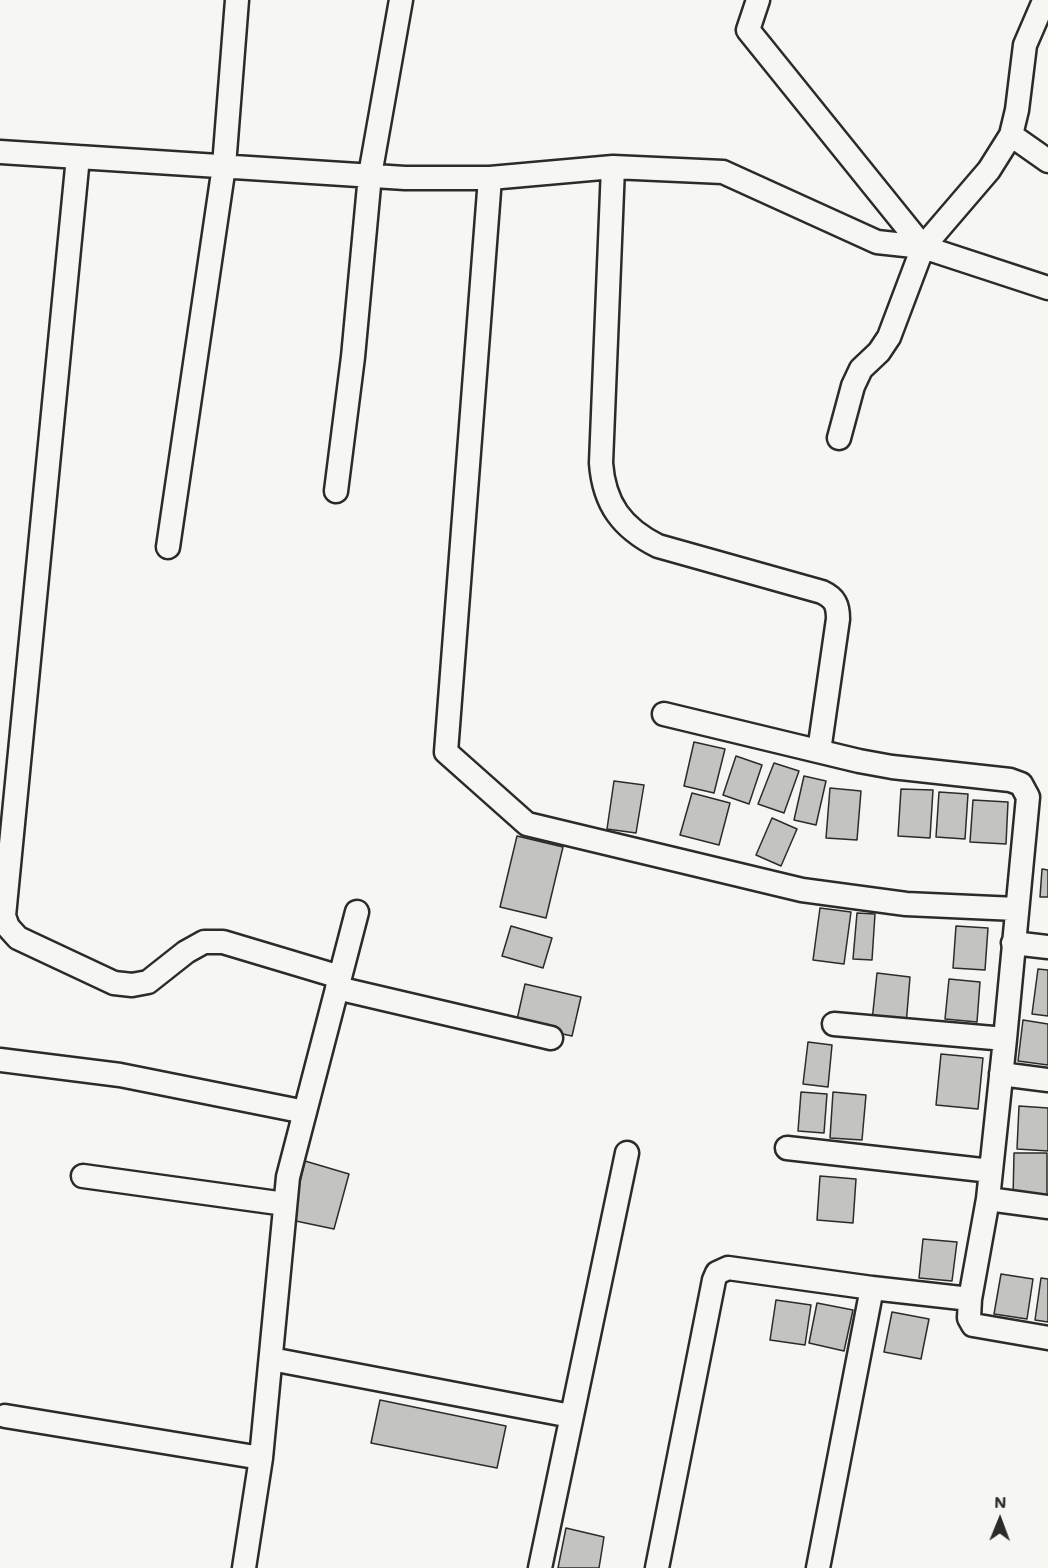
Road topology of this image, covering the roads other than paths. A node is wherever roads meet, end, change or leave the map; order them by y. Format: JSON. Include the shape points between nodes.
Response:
{"nodes":[{"id":1,"x":237,"y":0,"type":"edge"},
{"id":2,"x":401,"y":0,"type":"edge"},
{"id":3,"x":758,"y":0,"type":"edge"},
{"id":4,"x":1045,"y":2,"type":"edge"},
{"id":5,"x":1011,"y":135,"type":"junction"},
{"id":6,"x":0,"y":152,"type":"edge"},
{"id":7,"x":78,"y":157,"type":"junction"},
{"id":8,"x":1048,"y":161,"type":"edge"},
{"id":9,"x":224,"y":166,"type":"junction"},
{"id":10,"x":613,"y":167,"type":"junction"},
{"id":11,"x":370,"y":176,"type":"junction"},
{"id":12,"x":490,"y":178,"type":"junction"},
{"id":13,"x":922,"y":247,"type":"junction"},
{"id":14,"x":1048,"y":288,"type":"edge"},
{"id":15,"x":839,"y":438,"type":"dead end"},
{"id":16,"x":336,"y":491,"type":"dead end"},
{"id":17,"x":168,"y":547,"type":"dead end"},
{"id":18,"x":664,"y":714,"type":"dead end"},
{"id":19,"x":819,"y":751,"type":"junction"},
{"id":20,"x":1016,"y":909,"type":"junction"},
{"id":21,"x":357,"y":912,"type":"dead end"},
{"id":22,"x":4,"y":927,"type":"edge"},
{"id":23,"x":1013,"y":943,"type":"junction"},
{"id":24,"x":1048,"y":947,"type":"edge"},
{"id":25,"x":339,"y":983,"type":"junction"},
{"id":26,"x":834,"y":1024,"type":"dead end"},
{"id":27,"x":551,"y":1038,"type":"dead end"},
{"id":28,"x":1005,"y":1039,"type":"junction"},
{"id":29,"x":0,"y":1060,"type":"edge"},
{"id":30,"x":1001,"y":1074,"type":"junction"},
{"id":31,"x":1048,"y":1080,"type":"edge"},
{"id":32,"x":305,"y":1112,"type":"junction"},
{"id":33,"x":786,"y":1148,"type":"dead end"},
{"id":34,"x":627,"y":1153,"type":"dead end"},
{"id":35,"x":991,"y":1171,"type":"junction"},
{"id":36,"x":83,"y":1176,"type":"dead end"},
{"id":37,"x":988,"y":1199,"type":"junction"},
{"id":38,"x":285,"y":1204,"type":"junction"},
{"id":39,"x":1048,"y":1207,"type":"edge"},
{"id":40,"x":872,"y":1288,"type":"junction"},
{"id":41,"x":970,"y":1299,"type":"junction"},
{"id":42,"x":1048,"y":1338,"type":"edge"},
{"id":43,"x":271,"y":1359,"type":"junction"},
{"id":44,"x":5,"y":1416,"type":"dead end"},
{"id":45,"x":571,"y":1416,"type":"junction"},
{"id":46,"x":261,"y":1458,"type":"junction"},
{"id":47,"x":244,"y":1568,"type":"edge"},
{"id":48,"x":540,"y":1568,"type":"edge"},
{"id":49,"x":657,"y":1568,"type":"edge"},
{"id":50,"x":818,"y":1568,"type":"edge"}],
"edges":[{"from":1,"to":9,"type":"street"},
{"from":2,"to":11,"type":"street"},
{"from":3,"to":13,"type":"street","via":[[748,30]]},
{"from":4,"to":5,"type":"street","via":[[1025,45]]},
{"from":5,"to":8,"type":"street"},
{"from":5,"to":13,"type":"street","via":[[982,178]]},
{"from":6,"to":7,"type":"street"},
{"from":7,"to":9,"type":"street"},
{"from":7,"to":22,"type":"street"},
{"from":9,"to":11,"type":"street"},
{"from":9,"to":17,"type":"street"},
{"from":10,"to":12,"type":"street"},
{"from":10,"to":13,"type":"street","via":[[723,172],[877,242]]},
{"from":10,"to":19,"type":"street","via":[[601,463],[608,497],[619,518],[640,537],[658,546],[832,597],[838,607],[838,619]]},
{"from":11,"to":12,"type":"street"},
{"from":11,"to":16,"type":"street"},
{"from":12,"to":20,"type":"street","via":[[446,752],[527,824],[802,890],[906,904]]},
{"from":13,"to":14,"type":"street"},
{"from":13,"to":15,"type":"street","via":[[889,337],[861,369],[853,386]]},
{"from":18,"to":19,"type":"street"},
{"from":19,"to":20,"type":"street","via":[[892,767],[1021,784],[1028,797]]},
{"from":20,"to":23,"type":"street"},
{"from":21,"to":25,"type":"street"},
{"from":22,"to":25,"type":"street","via":[[18,938],[114,983],[148,982],[204,942],[223,942]]},
{"from":23,"to":24,"type":"street"},
{"from":23,"to":28,"type":"street"},
{"from":25,"to":27,"type":"street"},
{"from":25,"to":32,"type":"street"},
{"from":26,"to":28,"type":"street"},
{"from":28,"to":30,"type":"street"},
{"from":29,"to":32,"type":"street","via":[[120,1075]]},
{"from":30,"to":31,"type":"street"},
{"from":30,"to":35,"type":"street"},
{"from":32,"to":38,"type":"street","via":[[288,1176]]},
{"from":33,"to":35,"type":"street"},
{"from":34,"to":45,"type":"street"},
{"from":35,"to":37,"type":"street"},
{"from":36,"to":38,"type":"street"},
{"from":37,"to":39,"type":"street"},
{"from":37,"to":41,"type":"street"},
{"from":38,"to":43,"type":"street"},
{"from":40,"to":41,"type":"street"},
{"from":40,"to":49,"type":"street","via":[[728,1268],[717,1274]]},
{"from":40,"to":50,"type":"street"},
{"from":41,"to":42,"type":"street","via":[[969,1318],[974,1325]]},
{"from":43,"to":45,"type":"street"},
{"from":43,"to":46,"type":"street"},
{"from":44,"to":46,"type":"street"},
{"from":45,"to":48,"type":"street"},
{"from":46,"to":47,"type":"street"}]}
